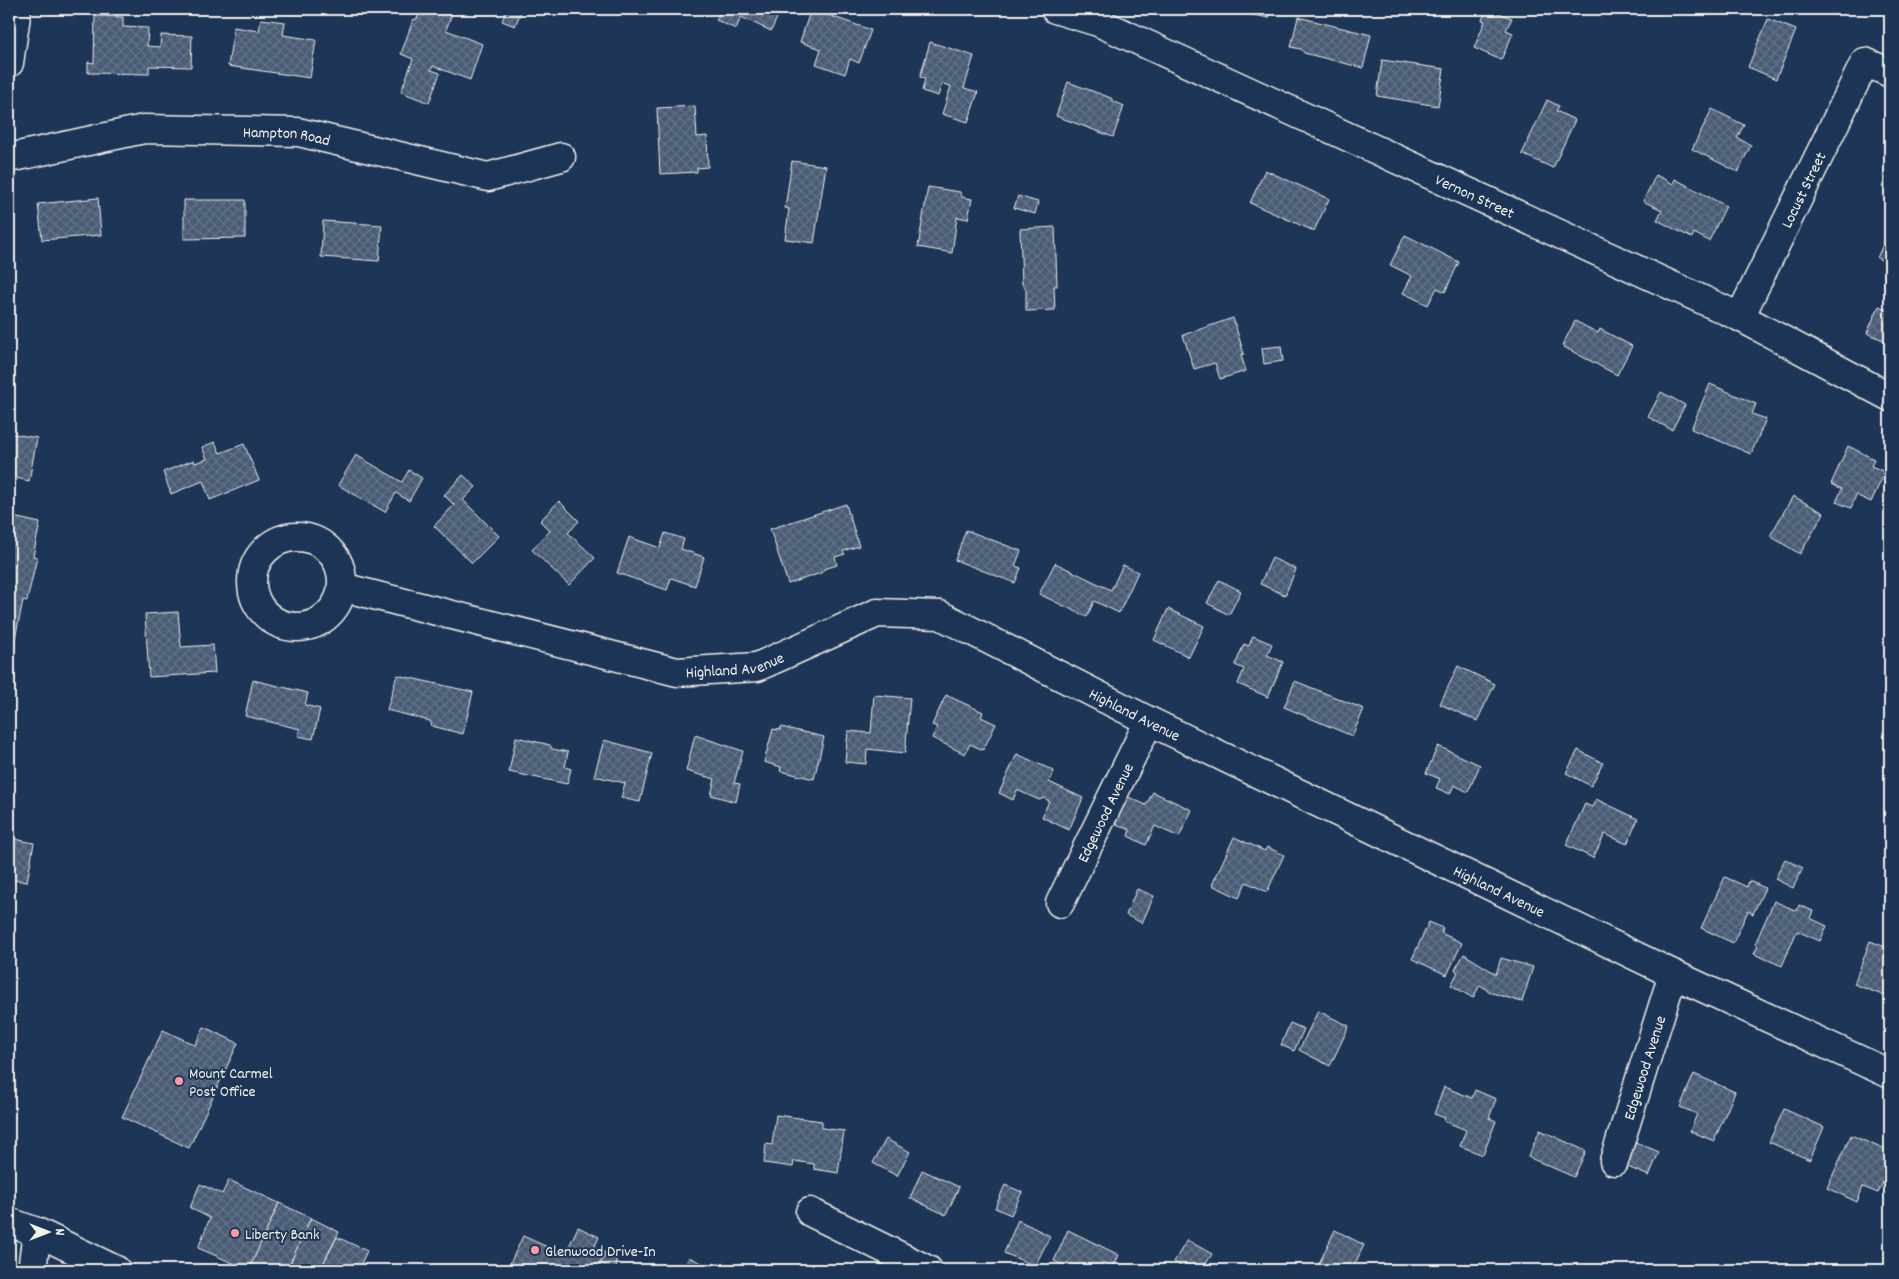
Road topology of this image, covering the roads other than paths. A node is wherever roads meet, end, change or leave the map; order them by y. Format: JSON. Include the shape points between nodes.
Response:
{"nodes":[{"id":1,"x":17,"y":9,"type":"edge"},
{"id":2,"x":1055,"y":9,"type":"edge"},
{"id":3,"x":9,"y":63,"type":"edge"},
{"id":4,"x":1890,"y":73,"type":"edge"},
{"id":5,"x":561,"y":157,"type":"dead end"},
{"id":6,"x":9,"y":158,"type":"edge"},
{"id":7,"x":1740,"y":317,"type":"junction"},
{"id":8,"x":1890,"y":397,"type":"edge"},
{"id":9,"x":342,"y":587,"type":"dead end"},
{"id":10,"x":1149,"y":721,"type":"junction"},
{"id":11,"x":1060,"y":903,"type":"dead end"},
{"id":12,"x":1673,"y":974,"type":"junction"},
{"id":13,"x":1890,"y":1074,"type":"edge"},
{"id":14,"x":1614,"y":1161,"type":"dead end"},
{"id":15,"x":810,"y":1212,"type":"dead end"},
{"id":16,"x":9,"y":1222,"type":"edge"},
{"id":17,"x":37,"y":1232,"type":"junction"},
{"id":18,"x":32,"y":1270,"type":"edge"},
{"id":19,"x":116,"y":1270,"type":"edge"},
{"id":20,"x":928,"y":1270,"type":"edge"}],
"edges":[{"from":1,"to":3,"type":"street"},
{"from":2,"to":7,"type":"street","name":"Vernon Street","via":[[1098,22]]},
{"from":4,"to":7,"type":"street","name":"Locust Street","via":[[1865,62]]},
{"from":5,"to":6,"type":"street","name":"Hampton Road","via":[[488,177],[298,132],[144,129]]},
{"from":7,"to":8,"type":"street","name":"Vernon Street"},
{"from":9,"to":10,"type":"street","name":"Highland Avenue","via":[[677,672],[757,667],[877,613],[940,615]]},
{"from":10,"to":11,"type":"street","name":"Edgewood Avenue"},
{"from":10,"to":12,"type":"street","name":"Highland Avenue"},
{"from":12,"to":13,"type":"street","name":"Highland Avenue"},
{"from":12,"to":14,"type":"street","name":"Edgewood Avenue"},
{"from":15,"to":20,"type":"street"},
{"from":16,"to":17,"type":"street"},
{"from":17,"to":18,"type":"street"},
{"from":17,"to":19,"type":"street"}]}
